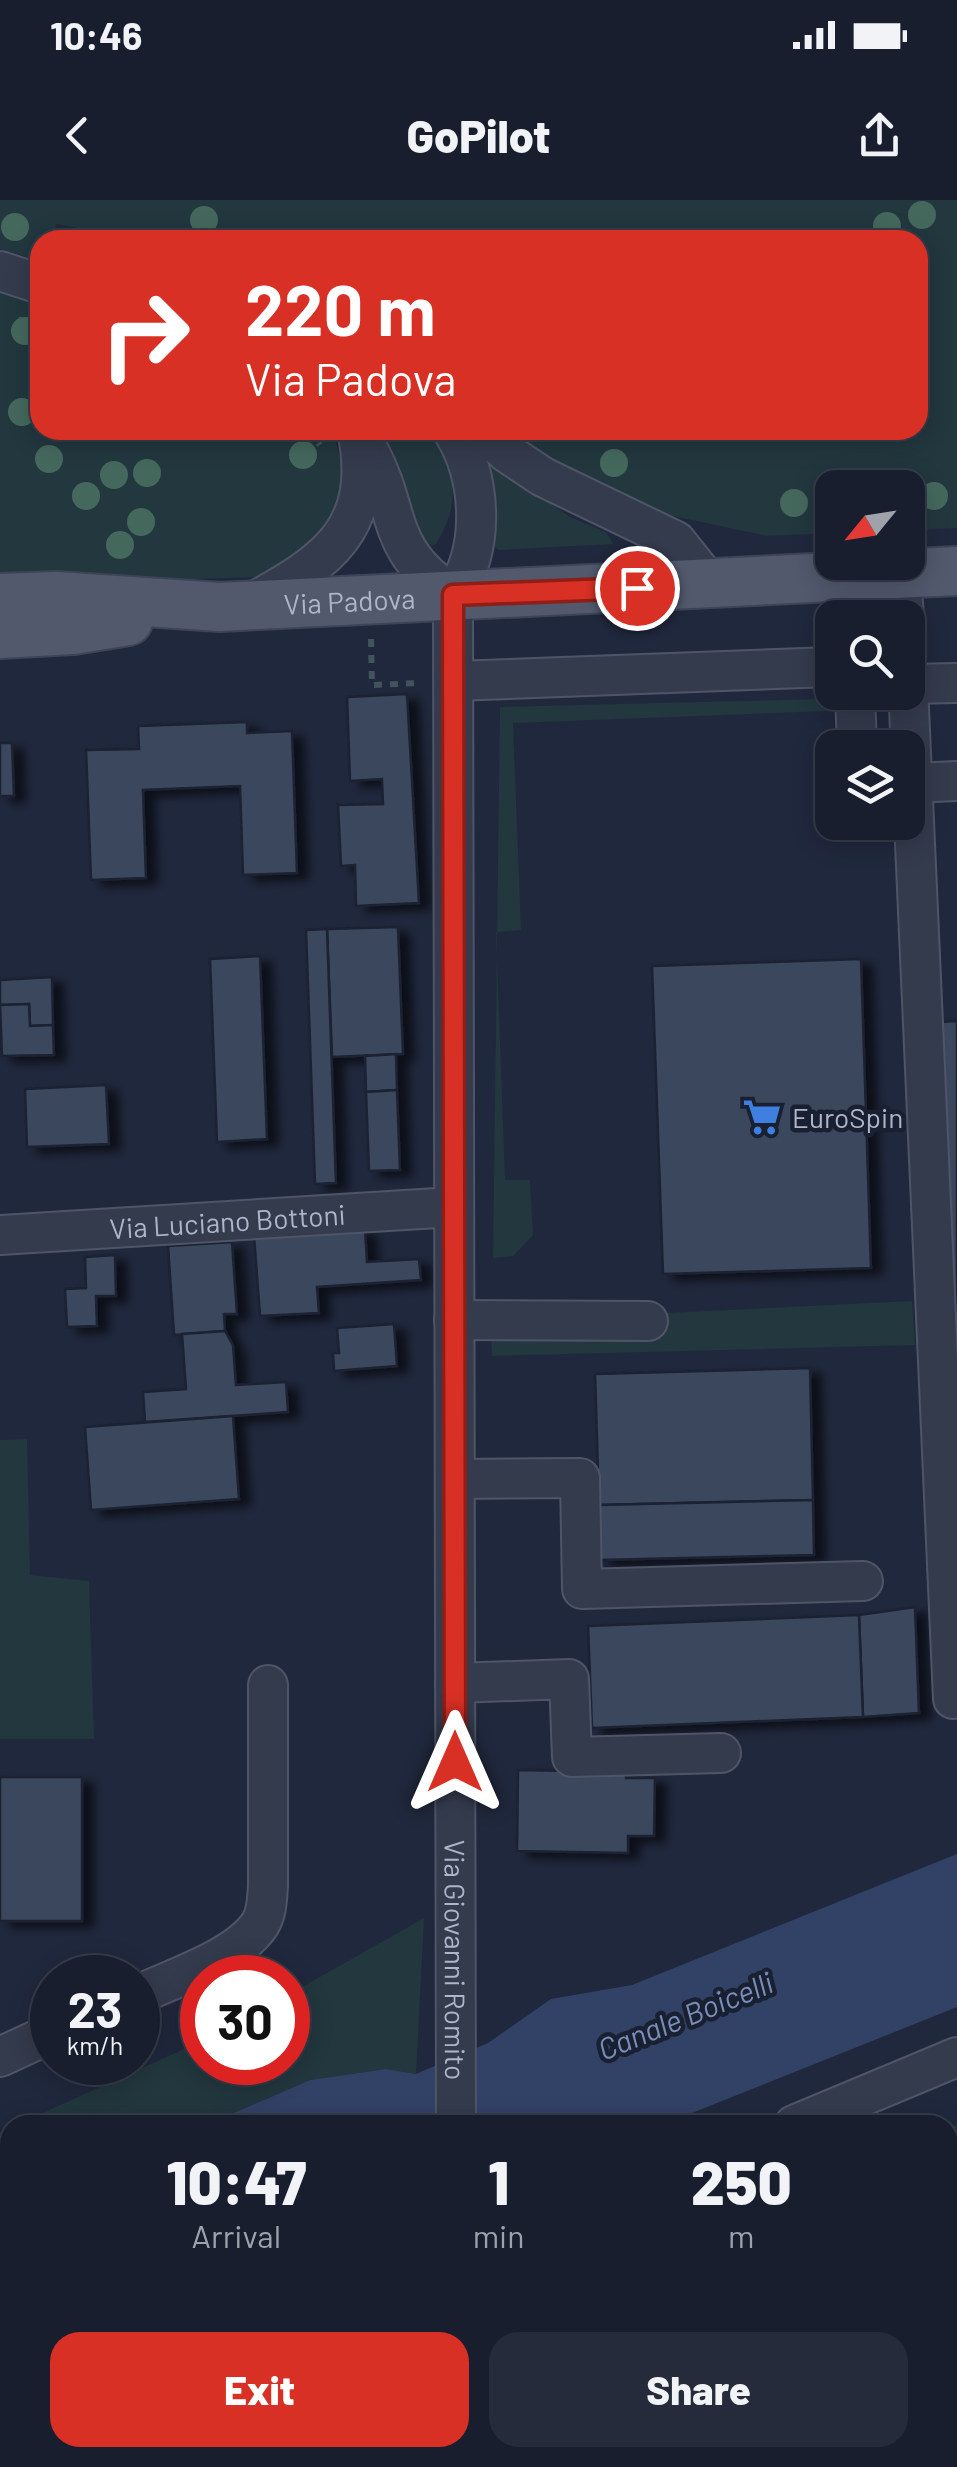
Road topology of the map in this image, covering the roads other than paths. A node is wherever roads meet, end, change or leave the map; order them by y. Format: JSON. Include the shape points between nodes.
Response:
{"nodes":[{"id":1,"x":0,"y":270,"type":"edge"},
{"id":2,"x":30,"y":280,"type":"edge"},
{"id":3,"x":359,"y":440,"type":"edge"},
{"id":4,"x":362,"y":440,"type":"edge"},
{"id":5,"x":457,"y":440,"type":"edge"},
{"id":6,"x":492,"y":440,"type":"edge"},
{"id":7,"x":957,"y":571,"type":"edge"},
{"id":8,"x":710,"y":585,"type":"junction"},
{"id":9,"x":453,"y":595,"type":"junction"},
{"id":10,"x":902,"y":596,"type":"edge"},
{"id":11,"x":0,"y":598,"type":"edge"},
{"id":12,"x":233,"y":606,"type":"junction"},
{"id":13,"x":0,"y":634,"type":"edge"},
{"id":14,"x":815,"y":668,"type":"edge"},
{"id":15,"x":454,"y":681,"type":"junction"},
{"id":16,"x":957,"y":682,"type":"edge"},
{"id":17,"x":925,"y":684,"type":"edge"},
{"id":18,"x":957,"y":782,"type":"edge"},
{"id":19,"x":925,"y":783,"type":"edge"},
{"id":20,"x":915,"y":840,"type":"edge"},
{"id":21,"x":454,"y":1207,"type":"junction"},
{"id":22,"x":0,"y":1234,"type":"edge"},
{"id":23,"x":454,"y":1320,"type":"junction"},
{"id":24,"x":648,"y":1321,"type":"dead end"},
{"id":25,"x":454,"y":1479,"type":"junction"},
{"id":26,"x":863,"y":1581,"type":"dead end"},
{"id":27,"x":455,"y":1683,"type":"junction"},
{"id":28,"x":268,"y":1685,"type":"dead end"},
{"id":29,"x":953,"y":1699,"type":"dead end"},
{"id":30,"x":721,"y":1753,"type":"dead end"},
{"id":31,"x":160,"y":1985,"type":"edge"},
{"id":32,"x":30,"y":2043,"type":"edge"},
{"id":33,"x":0,"y":2057,"type":"edge"},
{"id":34,"x":957,"y":2057,"type":"edge"},
{"id":35,"x":957,"y":2085,"type":"edge"},
{"id":36,"x":456,"y":2115,"type":"edge"},
{"id":37,"x":818,"y":2115,"type":"edge"},
{"id":38,"x":886,"y":2115,"type":"edge"}],
"edges":[{"from":1,"to":2,"type":"street"},
{"from":3,"to":12,"type":"street","via":[[360,502],[341,536],[298,576]]},
{"from":4,"to":9,"type":"street","via":[[409,555]]},
{"from":5,"to":9,"type":"street","via":[[475,506],[471,560]]},
{"from":6,"to":8,"type":"street","via":[[543,477],[676,541]]},
{"from":7,"to":10,"type":"main road","name":"Via Padova"},
{"from":8,"to":9,"type":"main road","name":"Via Padova"},
{"from":8,"to":10,"type":"main road","name":"Via Padova"},
{"from":9,"to":12,"type":"main road","name":"Via Padova"},
{"from":9,"to":15,"type":"street","name":"Via Giovanni Romito"},
{"from":11,"to":12,"type":"main road","name":"Via Padova"},
{"from":12,"to":13,"type":"main road","name":"Via Padova"},
{"from":14,"to":15,"type":"street"},
{"from":15,"to":21,"type":"street","name":"Via Giovanni Romito"},
{"from":16,"to":17,"type":"street"},
{"from":18,"to":19,"type":"street"},
{"from":20,"to":29,"type":"street"},
{"from":21,"to":22,"type":"street","name":"Via Luciano Bottoni"},
{"from":21,"to":23,"type":"street","name":"Via Giovanni Romito"},
{"from":23,"to":24,"type":"street"},
{"from":23,"to":25,"type":"street","name":"Via Giovanni Romito"},
{"from":25,"to":26,"type":"street","via":[[580,1478],[582,1590]]},
{"from":25,"to":27,"type":"street","name":"Via Giovanni Romito"},
{"from":27,"to":30,"type":"street","via":[[569,1679],[572,1757]]},
{"from":27,"to":36,"type":"street","name":"Via Giovanni Romito"},
{"from":28,"to":31,"type":"street","via":[[266,1910],[248,1937]]},
{"from":32,"to":33,"type":"street"},
{"from":34,"to":37,"type":"street"},
{"from":35,"to":38,"type":"street"}]}
